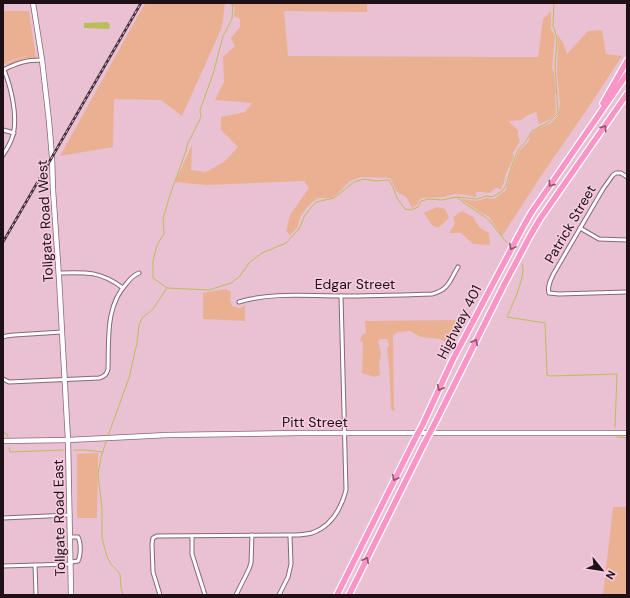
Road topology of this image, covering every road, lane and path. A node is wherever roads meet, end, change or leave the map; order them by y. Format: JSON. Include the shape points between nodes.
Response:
{"nodes":[{"id":1,"x":34,"y":3,"type":"edge"},
{"id":2,"x":42,"y":60,"type":"junction"},
{"id":3,"x":627,"y":61,"type":"edge"},
{"id":4,"x":4,"y":70,"type":"edge"},
{"id":5,"x":627,"y":74,"type":"edge"},
{"id":6,"x":627,"y":94,"type":"edge"},
{"id":7,"x":3,"y":130,"type":"edge"},
{"id":8,"x":14,"y":133,"type":"junction"},
{"id":9,"x":586,"y":133,"type":"junction"},
{"id":10,"x":3,"y":155,"type":"edge"},
{"id":11,"x":627,"y":177,"type":"edge"},
{"id":12,"x":580,"y":228,"type":"junction"},
{"id":13,"x":627,"y":240,"type":"edge"},
{"id":14,"x":458,"y":267,"type":"dead end"},
{"id":15,"x":59,"y":273,"type":"junction"},
{"id":16,"x":139,"y":273,"type":"dead end"},
{"id":17,"x":123,"y":288,"type":"junction"},
{"id":18,"x":627,"y":292,"type":"edge"},
{"id":19,"x":342,"y":296,"type":"junction"},
{"id":20,"x":239,"y":302,"type":"dead end"},
{"id":21,"x":62,"y":332,"type":"junction"},
{"id":22,"x":3,"y":337,"type":"edge"},
{"id":23,"x":3,"y":379,"type":"edge"},
{"id":24,"x":65,"y":379,"type":"junction"},
{"id":25,"x":346,"y":433,"type":"junction"},
{"id":26,"x":627,"y":433,"type":"edge"},
{"id":27,"x":68,"y":440,"type":"junction"},
{"id":28,"x":3,"y":441,"type":"edge"},
{"id":29,"x":70,"y":515,"type":"junction"},
{"id":30,"x":3,"y":518,"type":"edge"},
{"id":31,"x":252,"y":535,"type":"junction"},
{"id":32,"x":192,"y":536,"type":"junction"},
{"id":33,"x":290,"y":536,"type":"junction"},
{"id":34,"x":70,"y":537,"type":"junction"},
{"id":35,"x":71,"y":563,"type":"junction"},
{"id":36,"x":35,"y":565,"type":"junction"},
{"id":37,"x":3,"y":566,"type":"edge"},
{"id":38,"x":36,"y":595,"type":"edge"},
{"id":39,"x":71,"y":595,"type":"edge"},
{"id":40,"x":160,"y":595,"type":"edge"},
{"id":41,"x":205,"y":595,"type":"edge"},
{"id":42,"x":236,"y":595,"type":"edge"},
{"id":43,"x":279,"y":595,"type":"edge"},
{"id":44,"x":337,"y":595,"type":"edge"},
{"id":45,"x":349,"y":595,"type":"edge"}],
"edges":[{"from":1,"to":2,"type":"street","name":"Tollgate Road West"},
{"from":2,"to":4,"type":"street","via":[[23,61]]},
{"from":2,"to":15,"type":"street","name":"Tollgate Road West","via":[[52,157]]},
{"from":3,"to":9,"type":"highway"},
{"from":4,"to":8,"type":"street","via":[[13,98]]},
{"from":5,"to":9,"type":"highway","name":"Highway 401"},
{"from":45,"to":6,"type":"highway","name":"Highway 401","one_way":true,"bridge":true,"via":[[530,236]]},
{"from":7,"to":8,"type":"street"},
{"from":8,"to":10,"type":"street"},
{"from":9,"to":44,"type":"highway","name":"Highway 401","one_way":true,"bridge":true,"via":[[522,229],[452,361]]},
{"from":11,"to":12,"type":"street","name":"Patrick Street","via":[[621,173],[613,175]]},
{"from":12,"to":13,"type":"street","via":[[599,239]]},
{"from":12,"to":18,"type":"street","name":"Patrick Street","via":[[554,273],[548,289],[550,292]]},
{"from":14,"to":19,"type":"street","name":"Edgar Street","via":[[444,290],[432,294]]},
{"from":15,"to":17,"type":"street","via":[[94,273]]},
{"from":15,"to":21,"type":"street","name":"Tollgate Road West"},
{"from":16,"to":17,"type":"street","via":[[135,274]]},
{"from":17,"to":24,"type":"street","via":[[116,299],[110,319],[106,374],[99,378]]},
{"from":19,"to":20,"type":"street","name":"Edgar Street","via":[[279,295]]},
{"from":19,"to":25,"type":"street"},
{"from":21,"to":22,"type":"street"},
{"from":21,"to":24,"type":"street","name":"Tollgate Road West"},
{"from":23,"to":24,"type":"street","via":[[9,382]]},
{"from":24,"to":27,"type":"street","name":"Tollgate Road West"},
{"from":25,"to":26,"type":"street","name":"Pitt Street"},
{"from":25,"to":27,"type":"street","name":"Pitt Street","via":[[168,435]]},
{"from":25,"to":33,"type":"street","via":[[346,490],[338,513],[319,530]]},
{"from":27,"to":28,"type":"street","name":"Pitt Street"},
{"from":27,"to":29,"type":"street","name":"Tollgate Road East"},
{"from":29,"to":30,"type":"street"},
{"from":29,"to":34,"type":"street","name":"Tollgate Road East"},
{"from":31,"to":32,"type":"street"},
{"from":31,"to":33,"type":"street"},
{"from":31,"to":42,"type":"street","via":[[251,563]]},
{"from":32,"to":40,"type":"street","via":[[153,538],[153,572]]},
{"from":32,"to":41,"type":"street","via":[[193,558]]},
{"from":33,"to":43,"type":"street","via":[[291,564]]},
{"from":34,"to":35,"type":"street","name":"Tollgate Road East"},
{"from":34,"to":35,"type":"street","via":[[78,537],[80,541],[80,558]]},
{"from":35,"to":36,"type":"street"},
{"from":35,"to":39,"type":"street","name":"Tollgate Road East"},
{"from":36,"to":37,"type":"street"},
{"from":36,"to":38,"type":"street"}]}
